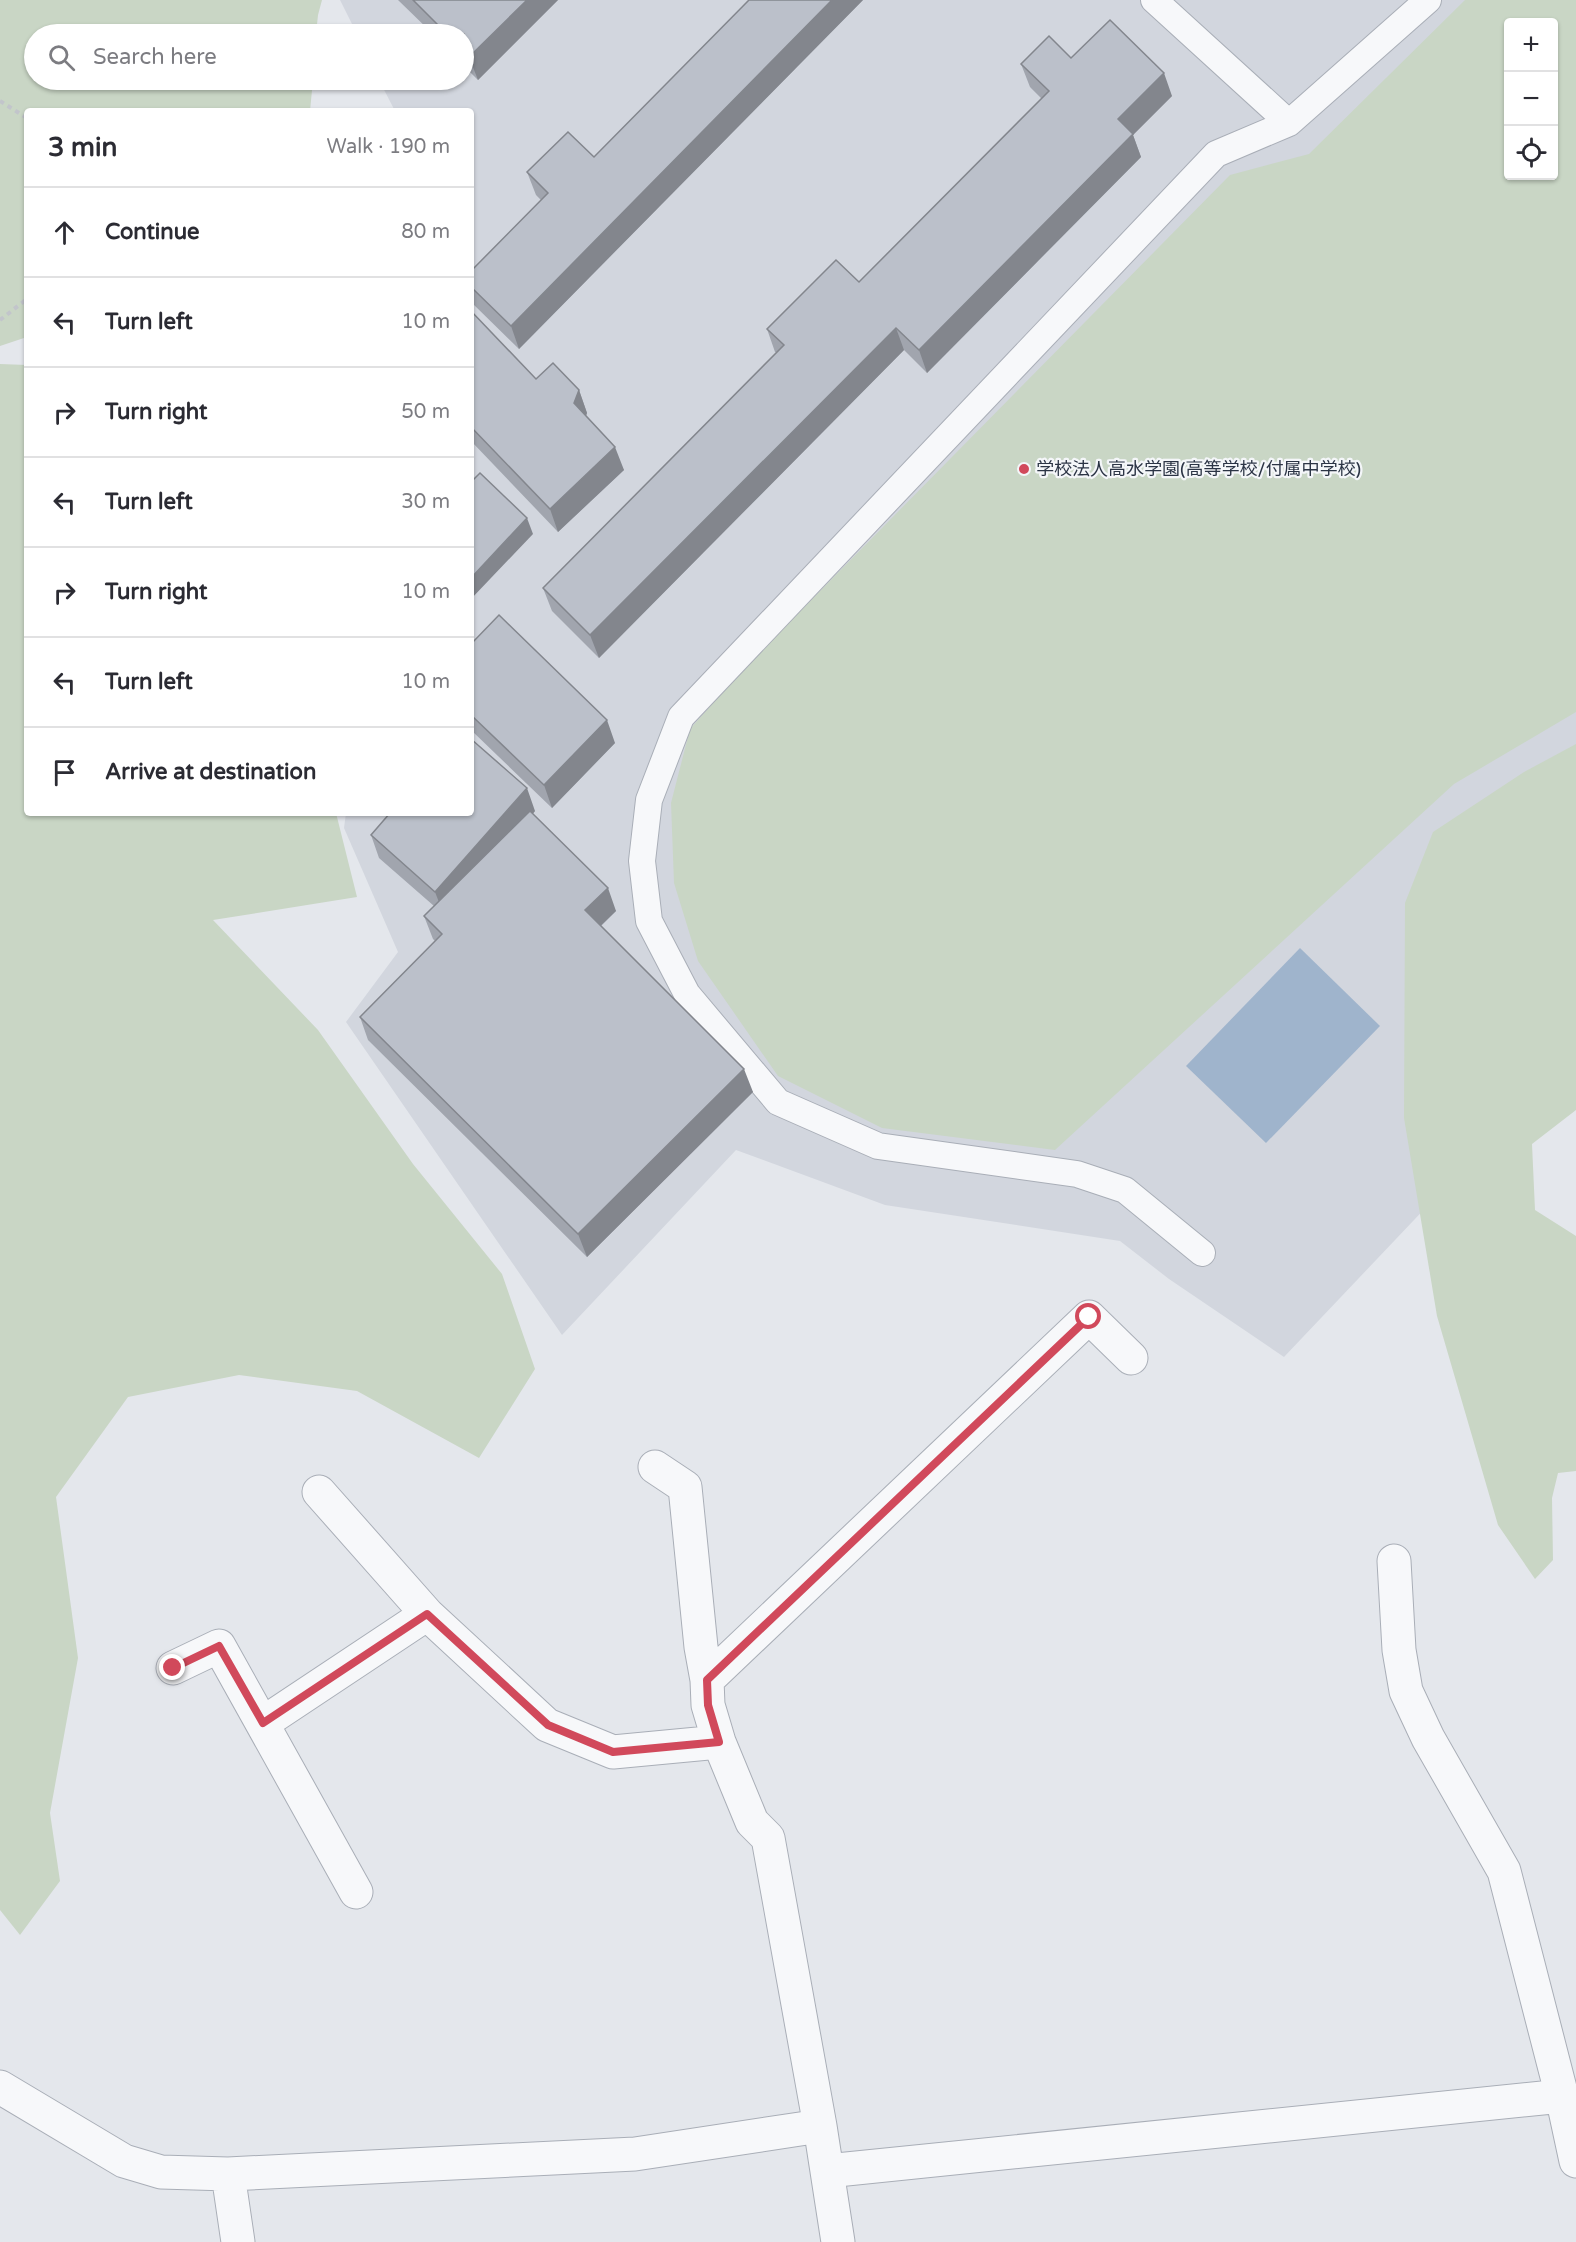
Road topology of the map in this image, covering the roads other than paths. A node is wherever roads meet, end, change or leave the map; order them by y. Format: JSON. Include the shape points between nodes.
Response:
{"nodes":[{"id":1,"x":1154,"y":0,"type":"edge"},
{"id":2,"x":1428,"y":0,"type":"edge"},
{"id":3,"x":1289,"y":123,"type":"junction"},
{"id":4,"x":1202,"y":1253,"type":"dead end"},
{"id":5,"x":1131,"y":1358,"type":"dead end"},
{"id":6,"x":656,"y":1467,"type":"dead end"},
{"id":7,"x":320,"y":1492,"type":"dead end"},
{"id":8,"x":1394,"y":1561,"type":"dead end"},
{"id":9,"x":427,"y":1614,"type":"junction"},
{"id":10,"x":173,"y":1668,"type":"dead end"},
{"id":11,"x":707,"y":1680,"type":"junction"},
{"id":12,"x":263,"y":1723,"type":"junction"},
{"id":13,"x":719,"y":1742,"type":"junction"},
{"id":14,"x":356,"y":1892,"type":"dead end"},
{"id":15,"x":0,"y":2087,"type":"edge"},
{"id":16,"x":1562,"y":2096,"type":"junction"},
{"id":17,"x":820,"y":2126,"type":"junction"},
{"id":18,"x":1576,"y":2161,"type":"edge"},
{"id":19,"x":827,"y":2171,"type":"junction"},
{"id":20,"x":228,"y":2174,"type":"junction"},
{"id":21,"x":238,"y":2242,"type":"edge"},
{"id":22,"x":838,"y":2242,"type":"edge"}],
"edges":[{"from":1,"to":3,"type":"lane"},
{"from":2,"to":3,"type":"lane"},
{"from":3,"to":4,"type":"lane","via":[[1216,154],[681,717],[650,800],[642,861],[650,921],[687,994],[778,1102],[878,1146],[1077,1174],[1125,1190]]},
{"from":5,"to":11,"type":"street","via":[[1089,1317]]},
{"from":6,"to":11,"type":"street","via":[[685,1487]]},
{"from":7,"to":9,"type":"street"},
{"from":8,"to":16,"type":"street","via":[[1399,1650],[1406,1690],[1428,1738],[1504,1871]]},
{"from":9,"to":12,"type":"street"},
{"from":9,"to":13,"type":"street","via":[[548,1725],[613,1752]]},
{"from":10,"to":12,"type":"street","via":[[219,1646]]},
{"from":11,"to":13,"type":"street","via":[[708,1705]]},
{"from":12,"to":14,"type":"street"},
{"from":13,"to":17,"type":"street","via":[[752,1822],[768,1838]]},
{"from":15,"to":20,"type":"street","via":[[124,2161],[161,2172]]},
{"from":16,"to":18,"type":"street"},
{"from":16,"to":19,"type":"street"},
{"from":17,"to":19,"type":"street"},
{"from":17,"to":20,"type":"street","via":[[634,2154]]},
{"from":19,"to":22,"type":"street"},
{"from":20,"to":21,"type":"street"}]}
